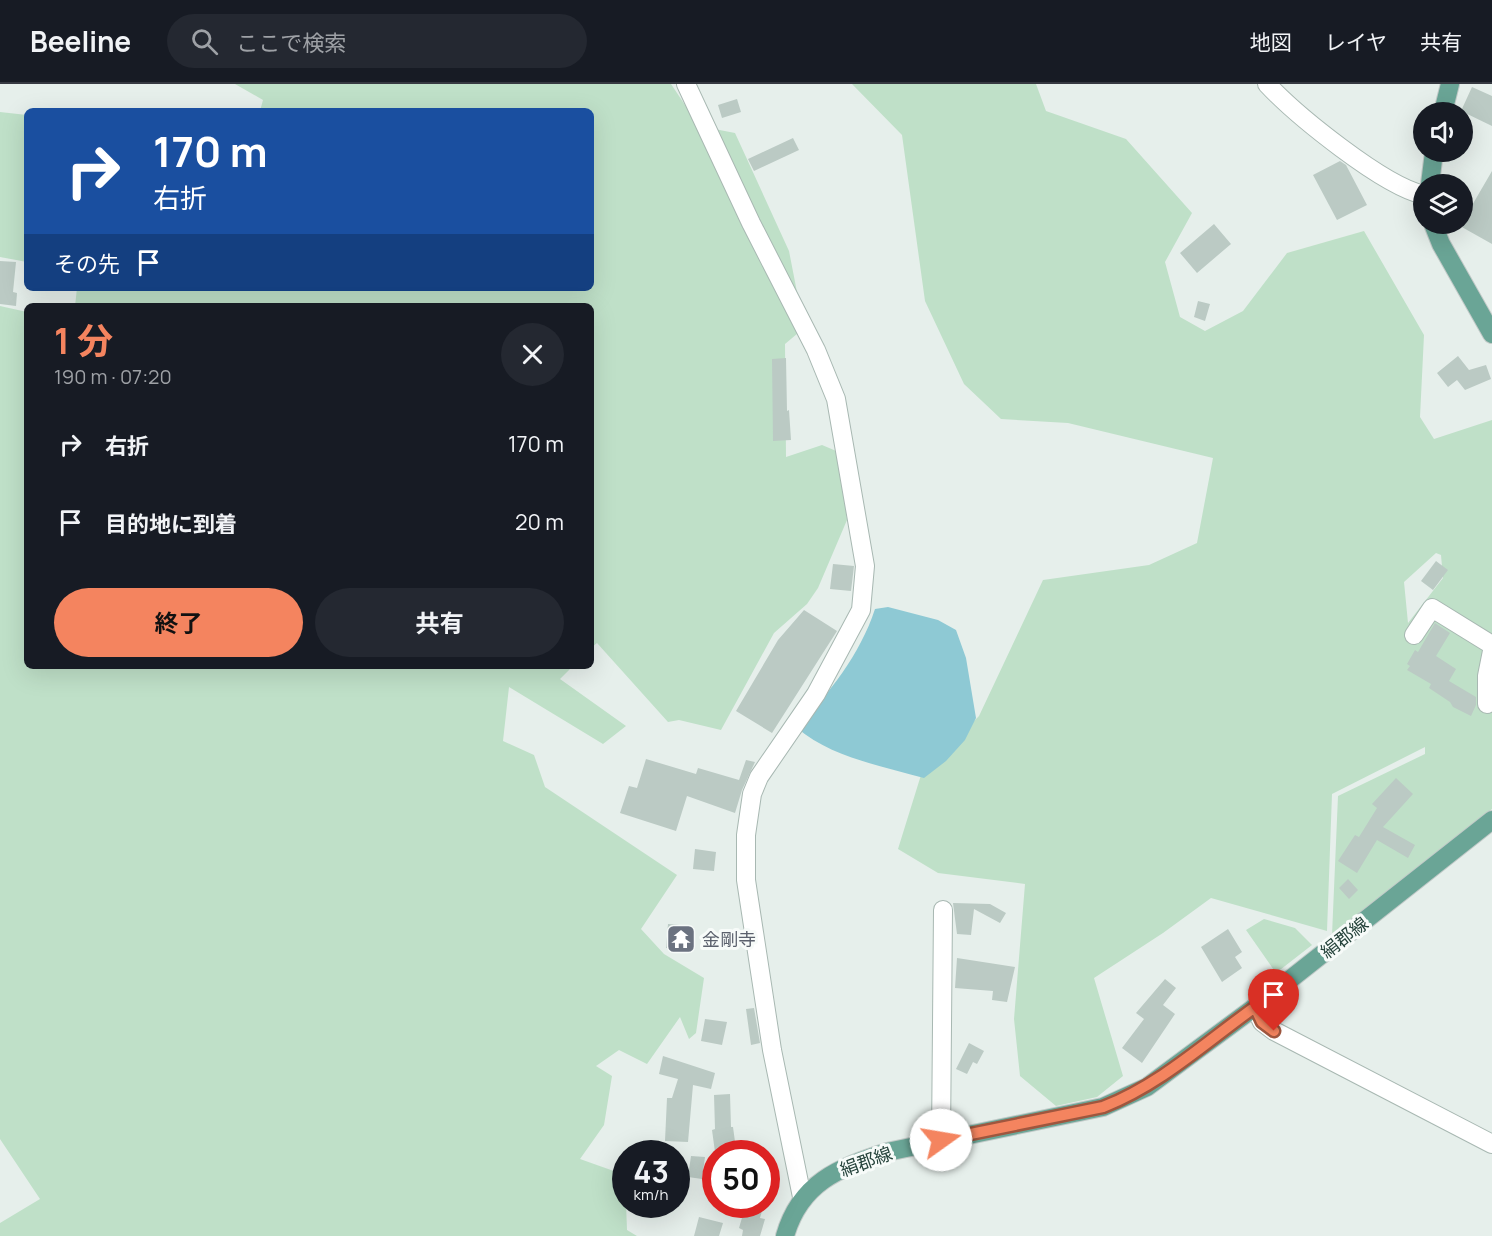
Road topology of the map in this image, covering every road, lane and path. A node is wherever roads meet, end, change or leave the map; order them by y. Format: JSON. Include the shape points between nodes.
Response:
{"nodes":[{"id":1,"x":1267,"y":84,"type":"edge"},
{"id":2,"x":1450,"y":84,"type":"edge"},
{"id":3,"x":688,"y":87,"type":"edge"},
{"id":4,"x":1446,"y":102,"type":"edge"},
{"id":5,"x":1413,"y":191,"type":"edge"},
{"id":6,"x":1437,"y":234,"type":"edge"},
{"id":7,"x":1492,"y":334,"type":"edge"},
{"id":8,"x":1414,"y":634,"type":"dead end"},
{"id":9,"x":1492,"y":645,"type":"edge"},
{"id":10,"x":1492,"y":651,"type":"edge"},
{"id":11,"x":1487,"y":704,"type":"dead end"},
{"id":12,"x":1492,"y":820,"type":"edge"},
{"id":13,"x":943,"y":910,"type":"dead end"},
{"id":14,"x":1255,"y":1007,"type":"junction"},
{"id":15,"x":941,"y":1140,"type":"junction"},
{"id":16,"x":1492,"y":1144,"type":"edge"},
{"id":17,"x":802,"y":1197,"type":"junction"},
{"id":18,"x":785,"y":1236,"type":"edge"}],
"edges":[{"from":1,"to":5,"type":"street","via":[[1286,105],[1326,136],[1395,184]]},
{"from":2,"to":4,"type":"main road"},
{"from":3,"to":17,"type":"street","via":[[836,399],[865,566],[861,610],[816,694],[759,777],[752,794],[746,836],[746,880],[773,1060]]},
{"from":6,"to":7,"type":"main road"},
{"from":8,"to":9,"type":"street","via":[[1432,608]]},
{"from":10,"to":11,"type":"street","via":[[1486,676]]},
{"from":12,"to":14,"type":"main road","name":"絹郡線"},
{"from":13,"to":15,"type":"street"},
{"from":14,"to":15,"type":"main road","name":"絹郡線","via":[[1146,1087],[1125,1098],[1103,1107]]},
{"from":14,"to":16,"type":"street","via":[[1262,1022],[1274,1031]]},
{"from":15,"to":17,"type":"main road","name":"絹郡線","via":[[853,1163],[826,1177]]},
{"from":17,"to":18,"type":"main road","name":"絹郡線"}]}
